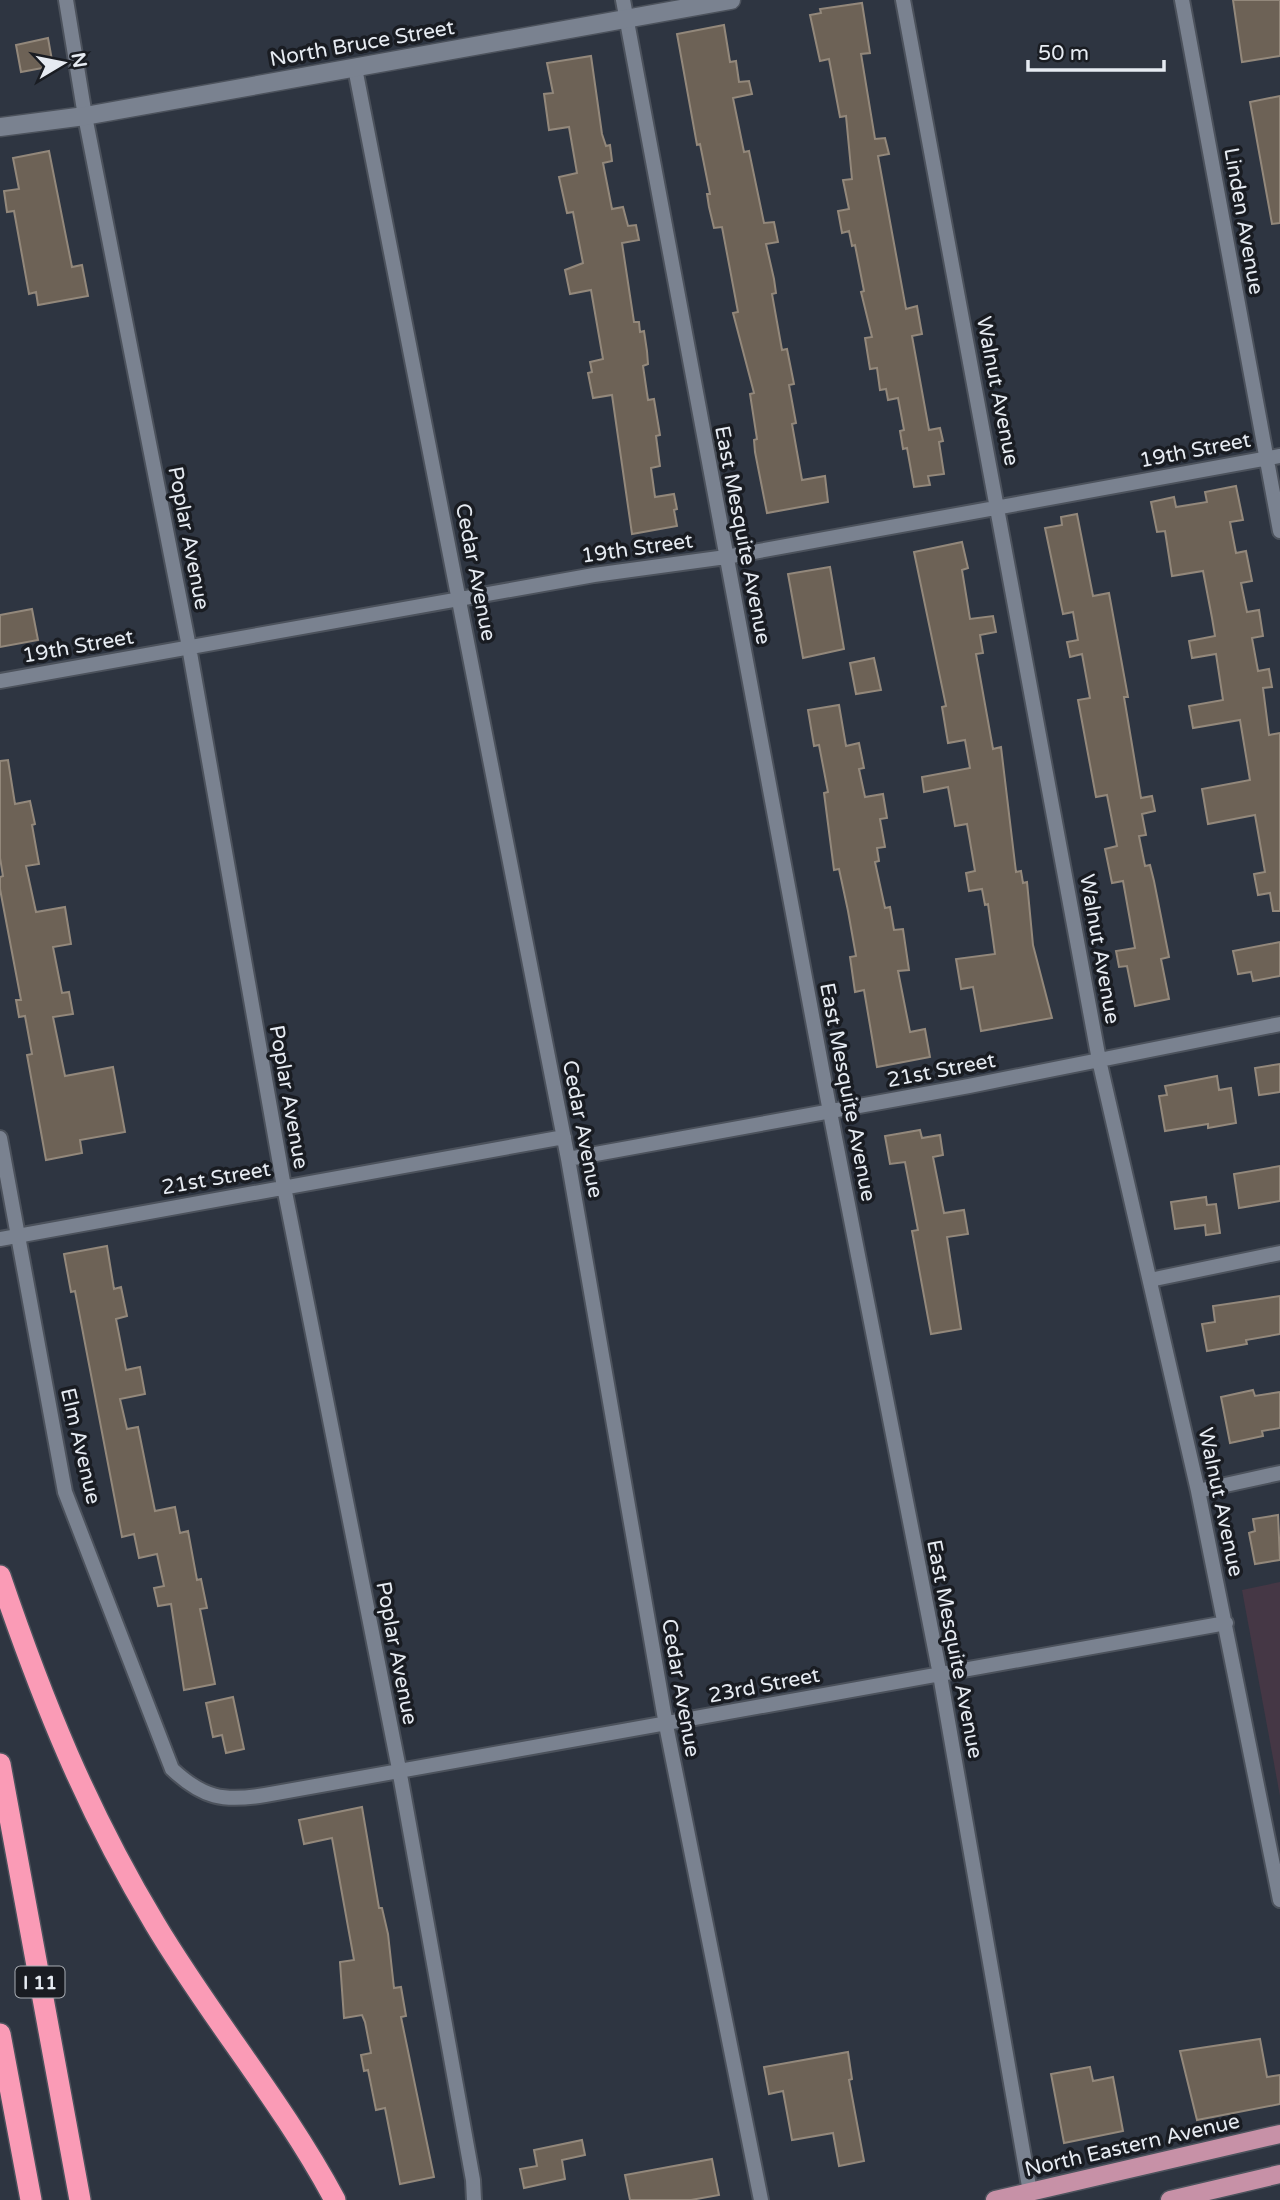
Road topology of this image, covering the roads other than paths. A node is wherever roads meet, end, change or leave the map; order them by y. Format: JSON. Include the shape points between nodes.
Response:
{"nodes":[{"id":1,"x":66,"y":0,"type":"edge"},
{"id":2,"x":623,"y":0,"type":"edge"},
{"id":3,"x":731,"y":0,"type":"edge"},
{"id":4,"x":903,"y":0,"type":"edge"},
{"id":5,"x":1182,"y":0,"type":"edge"},
{"id":6,"x":626,"y":19,"type":"junction"},
{"id":7,"x":355,"y":68,"type":"junction"},
{"id":8,"x":85,"y":116,"type":"junction"},
{"id":9,"x":0,"y":127,"type":"edge"},
{"id":10,"x":1273,"y":457,"type":"edge"},
{"id":11,"x":998,"y":508,"type":"junction"},
{"id":12,"x":1280,"y":531,"type":"edge"},
{"id":13,"x":726,"y":557,"type":"junction"},
{"id":14,"x":460,"y":600,"type":"junction"},
{"id":15,"x":189,"y":647,"type":"junction"},
{"id":16,"x":0,"y":681,"type":"edge"},
{"id":17,"x":1280,"y":1024,"type":"edge"},
{"id":18,"x":1099,"y":1060,"type":"junction"},
{"id":19,"x":830,"y":1112,"type":"junction"},
{"id":20,"x":564,"y":1137,"type":"junction"},
{"id":21,"x":0,"y":1138,"type":"edge"},
{"id":22,"x":568,"y":1158,"type":"junction"},
{"id":23,"x":284,"y":1187,"type":"junction"},
{"id":24,"x":18,"y":1236,"type":"junction"},
{"id":25,"x":0,"y":1239,"type":"edge"},
{"id":26,"x":1280,"y":1253,"type":"edge"},
{"id":27,"x":1150,"y":1280,"type":"junction"},
{"id":28,"x":1280,"y":1474,"type":"edge"},
{"id":29,"x":1198,"y":1491,"type":"junction"},
{"id":30,"x":0,"y":1576,"type":"edge"},
{"id":31,"x":1226,"y":1623,"type":"junction"},
{"id":32,"x":940,"y":1675,"type":"junction"},
{"id":33,"x":666,"y":1725,"type":"junction"},
{"id":34,"x":0,"y":1765,"type":"edge"},
{"id":35,"x":399,"y":1769,"type":"junction"},
{"id":36,"x":188,"y":1784,"type":"joint"},
{"id":37,"x":1280,"y":1900,"type":"edge"},
{"id":38,"x":0,"y":2034,"type":"edge"},
{"id":39,"x":1280,"y":2134,"type":"edge"},
{"id":40,"x":1280,"y":2174,"type":"edge"},
{"id":41,"x":1030,"y":2192,"type":"junction"},
{"id":42,"x":334,"y":2196,"type":"edge"},
{"id":43,"x":31,"y":2200,"type":"edge"},
{"id":44,"x":80,"y":2200,"type":"edge"},
{"id":45,"x":474,"y":2200,"type":"edge"},
{"id":46,"x":761,"y":2200,"type":"edge"},
{"id":47,"x":995,"y":2200,"type":"edge"},
{"id":48,"x":1170,"y":2200,"type":"edge"}],
"edges":[{"from":1,"to":8,"type":"street","name":"Poplar Avenue"},
{"from":2,"to":6,"type":"street","name":"East Mesquite Avenue"},
{"from":3,"to":6,"type":"street","name":"North Bruce Street"},
{"from":4,"to":11,"type":"street","name":"Walnut Avenue"},
{"from":5,"to":10,"type":"street","name":"Linden Avenue"},
{"from":6,"to":7,"type":"street","name":"North Bruce Street"},
{"from":6,"to":13,"type":"street","name":"East Mesquite Avenue"},
{"from":7,"to":8,"type":"street","name":"North Bruce Street"},
{"from":7,"to":14,"type":"street","name":"Cedar Avenue"},
{"from":8,"to":9,"type":"street","name":"North Bruce Street"},
{"from":8,"to":15,"type":"street","name":"Poplar Avenue"},
{"from":10,"to":11,"type":"street","name":"19th Street"},
{"from":10,"to":12,"type":"street","name":"Linden Avenue"},
{"from":11,"to":13,"type":"street","name":"19th Street"},
{"from":11,"to":18,"type":"street","name":"Walnut Avenue"},
{"from":13,"to":14,"type":"street","name":"19th Street"},
{"from":13,"to":19,"type":"street","name":"East Mesquite Avenue"},
{"from":14,"to":15,"type":"street","name":"19th Street"},
{"from":14,"to":20,"type":"street","name":"Cedar Avenue"},
{"from":15,"to":16,"type":"street","name":"19th Street"},
{"from":15,"to":23,"type":"street","name":"Poplar Avenue"},
{"from":17,"to":18,"type":"street","name":"21st Street"},
{"from":18,"to":19,"type":"street","name":"21st Street"},
{"from":18,"to":27,"type":"street","name":"Walnut Avenue"},
{"from":19,"to":22,"type":"street","name":"21st Street"},
{"from":19,"to":32,"type":"street","name":"East Mesquite Avenue"},
{"from":20,"to":22,"type":"street","name":"Cedar Avenue"},
{"from":20,"to":23,"type":"street","name":"21st Street"},
{"from":21,"to":24,"type":"street","name":"Elm Avenue"},
{"from":22,"to":33,"type":"street","name":"Cedar Avenue"},
{"from":23,"to":24,"type":"street","name":"21st Street"},
{"from":23,"to":35,"type":"street","name":"Poplar Avenue"},
{"from":24,"to":25,"type":"street","name":"21st Street"},
{"from":24,"to":36,"type":"street","name":"Elm Avenue","via":[[65,1492],[172,1769]]},
{"from":26,"to":27,"type":"street"},
{"from":27,"to":29,"type":"street","name":"Walnut Avenue"},
{"from":28,"to":29,"type":"street"},
{"from":29,"to":31,"type":"street","name":"Walnut Avenue"},
{"from":30,"to":42,"type":"highway","via":[[58,1738],[103,1834],[156,1926]]},
{"from":31,"to":32,"type":"street","name":"23rd Street"},
{"from":31,"to":37,"type":"street","name":"Walnut Avenue"},
{"from":32,"to":33,"type":"street","name":"23rd Street"},
{"from":32,"to":41,"type":"street","name":"East Mesquite Avenue"},
{"from":33,"to":35,"type":"street","name":"23rd Street"},
{"from":33,"to":46,"type":"street","name":"Cedar Avenue"},
{"from":34,"to":44,"type":"highway","number":"I 11"},
{"from":35,"to":36,"type":"street","name":"23rd Street","via":[[240,1799],[206,1795]]},
{"from":35,"to":45,"type":"street","name":"Poplar Avenue"},
{"from":38,"to":43,"type":"highway"},
{"from":39,"to":41,"type":"main road","name":"North Eastern Avenue"},
{"from":40,"to":48,"type":"main road"},
{"from":41,"to":47,"type":"main road","name":"North Eastern Avenue"}]}
